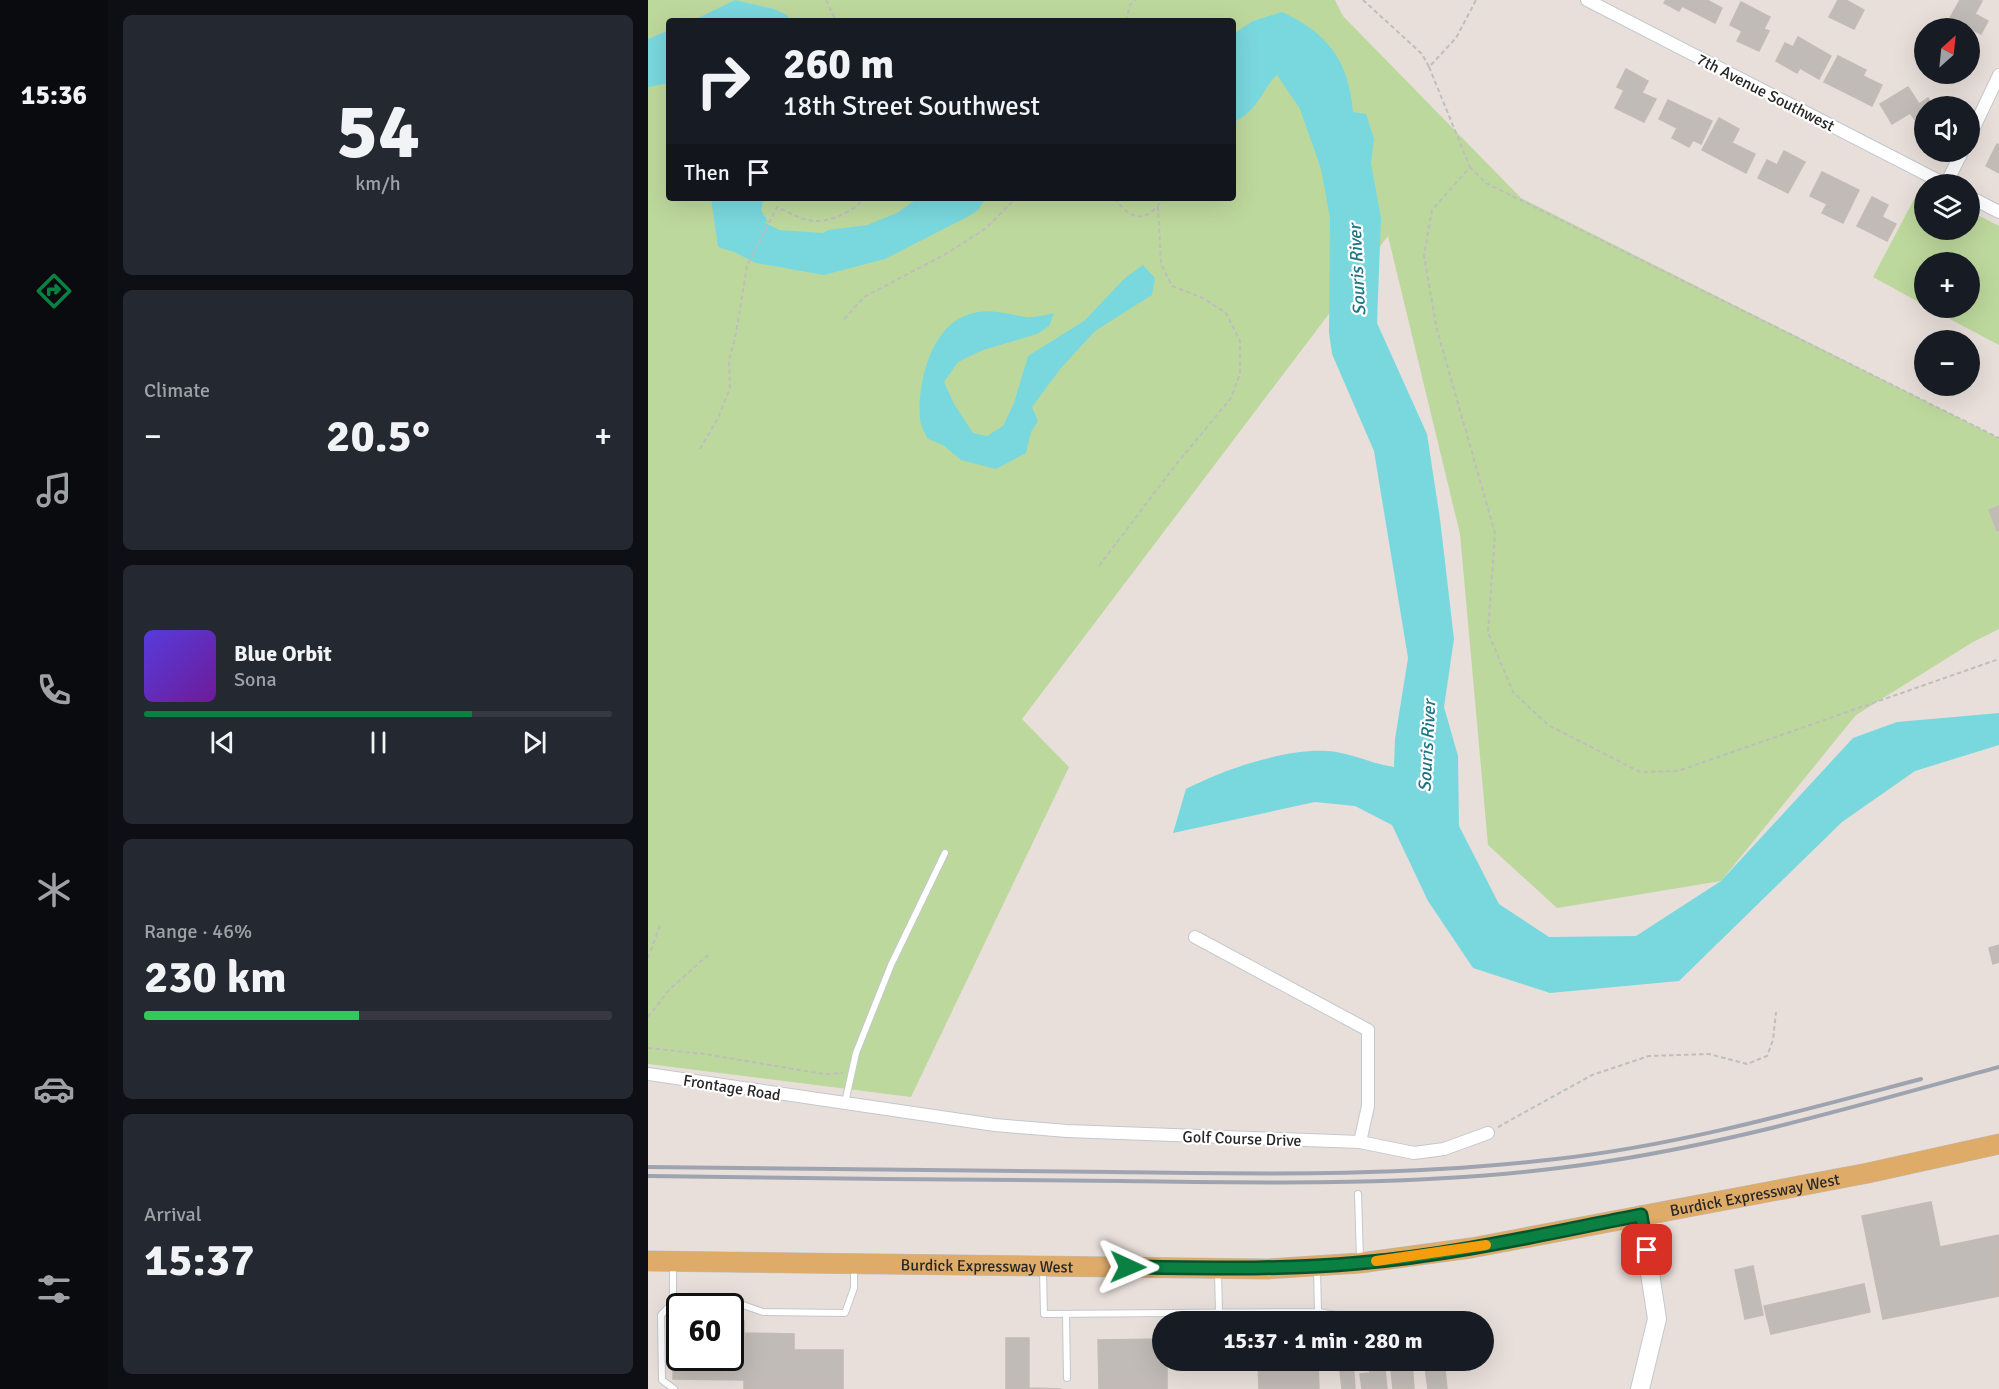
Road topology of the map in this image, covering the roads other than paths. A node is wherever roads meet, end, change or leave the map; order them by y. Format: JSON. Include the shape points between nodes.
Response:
{"nodes":[{"id":1,"x":1587,"y":0,"type":"edge"},
{"id":2,"x":1999,"y":75,"type":"edge"},
{"id":3,"x":1980,"y":115,"type":"edge"},
{"id":4,"x":1926,"y":174,"type":"edge"},
{"id":5,"x":1980,"y":202,"type":"edge"},
{"id":6,"x":1999,"y":212,"type":"edge"},
{"id":7,"x":945,"y":853,"type":"dead end"},
{"id":8,"x":1195,"y":937,"type":"dead end"},
{"id":9,"x":648,"y":1074,"type":"edge"},
{"id":10,"x":816,"y":1100,"type":"joint"},
{"id":11,"x":844,"y":1104,"type":"junction"},
{"id":12,"x":1488,"y":1133,"type":"road end"},
{"id":13,"x":1360,"y":1142,"type":"junction"},
{"id":14,"x":1999,"y":1144,"type":"edge"},
{"id":15,"x":1358,"y":1194,"type":"dead end"},
{"id":16,"x":1641,"y":1215,"type":"junction"},
{"id":17,"x":648,"y":1261,"type":"edge"},
{"id":18,"x":673,"y":1261,"type":"junction"},
{"id":19,"x":855,"y":1263,"type":"junction"},
{"id":20,"x":1360,"y":1263,"type":"junction"},
{"id":21,"x":1043,"y":1265,"type":"junction"},
{"id":22,"x":1317,"y":1266,"type":"junction"},
{"id":23,"x":1218,"y":1268,"type":"junction"},
{"id":24,"x":673,"y":1293,"type":"edge"},
{"id":25,"x":744,"y":1305,"type":"edge"},
{"id":26,"x":666,"y":1310,"type":"edge"},
{"id":27,"x":1219,"y":1311,"type":"edge"},
{"id":28,"x":1318,"y":1311,"type":"edge"},
{"id":29,"x":1152,"y":1313,"type":"edge"},
{"id":30,"x":1066,"y":1314,"type":"junction"},
{"id":31,"x":1067,"y":1378,"type":"dead end"},
{"id":32,"x":674,"y":1389,"type":"edge"},
{"id":33,"x":1640,"y":1389,"type":"edge"}],
"edges":[{"from":1,"to":4,"type":"street","name":"7th Avenue Southwest"},
{"from":2,"to":3,"type":"street"},
{"from":5,"to":6,"type":"street"},
{"from":7,"to":11,"type":"lane","via":[[891,965],[856,1053]]},
{"from":8,"to":13,"type":"street","via":[[1368,1030],[1368,1106]]},
{"from":9,"to":10,"type":"street","name":"Frontage Road"},
{"from":10,"to":11,"type":"street","name":"Golf Course Drive"},
{"from":11,"to":13,"type":"street","name":"Golf Course Drive","via":[[1036,1128]]},
{"from":12,"to":13,"type":"street","name":"Golf Course Drive","via":[[1444,1149],[1414,1153]]},
{"from":14,"to":16,"type":"main road","name":"Burdick Expressway West","via":[[1902,1167]]},
{"from":15,"to":20,"type":"lane"},
{"from":16,"to":20,"type":"main road","name":"Burdick Expressway West","via":[[1471,1248]]},
{"from":16,"to":33,"type":"street","via":[[1657,1319]]},
{"from":17,"to":18,"type":"main road","name":"Burdick Expressway West"},
{"from":18,"to":19,"type":"main road","name":"Burdick Expressway West"},
{"from":18,"to":24,"type":"lane"},
{"from":19,"to":21,"type":"main road","name":"Burdick Expressway West"},
{"from":19,"to":25,"type":"lane","via":[[854,1288],[845,1313],[763,1312]]},
{"from":20,"to":22,"type":"main road","name":"Burdick Expressway West"},
{"from":21,"to":23,"type":"main road","name":"Burdick Expressway West"},
{"from":21,"to":30,"type":"lane","via":[[1044,1314]]},
{"from":22,"to":23,"type":"main road","name":"Burdick Expressway West"},
{"from":22,"to":28,"type":"lane"},
{"from":23,"to":27,"type":"lane"},
{"from":26,"to":32,"type":"lane","via":[[661,1315],[662,1380]]},
{"from":29,"to":30,"type":"lane"},
{"from":30,"to":31,"type":"lane"}]}
